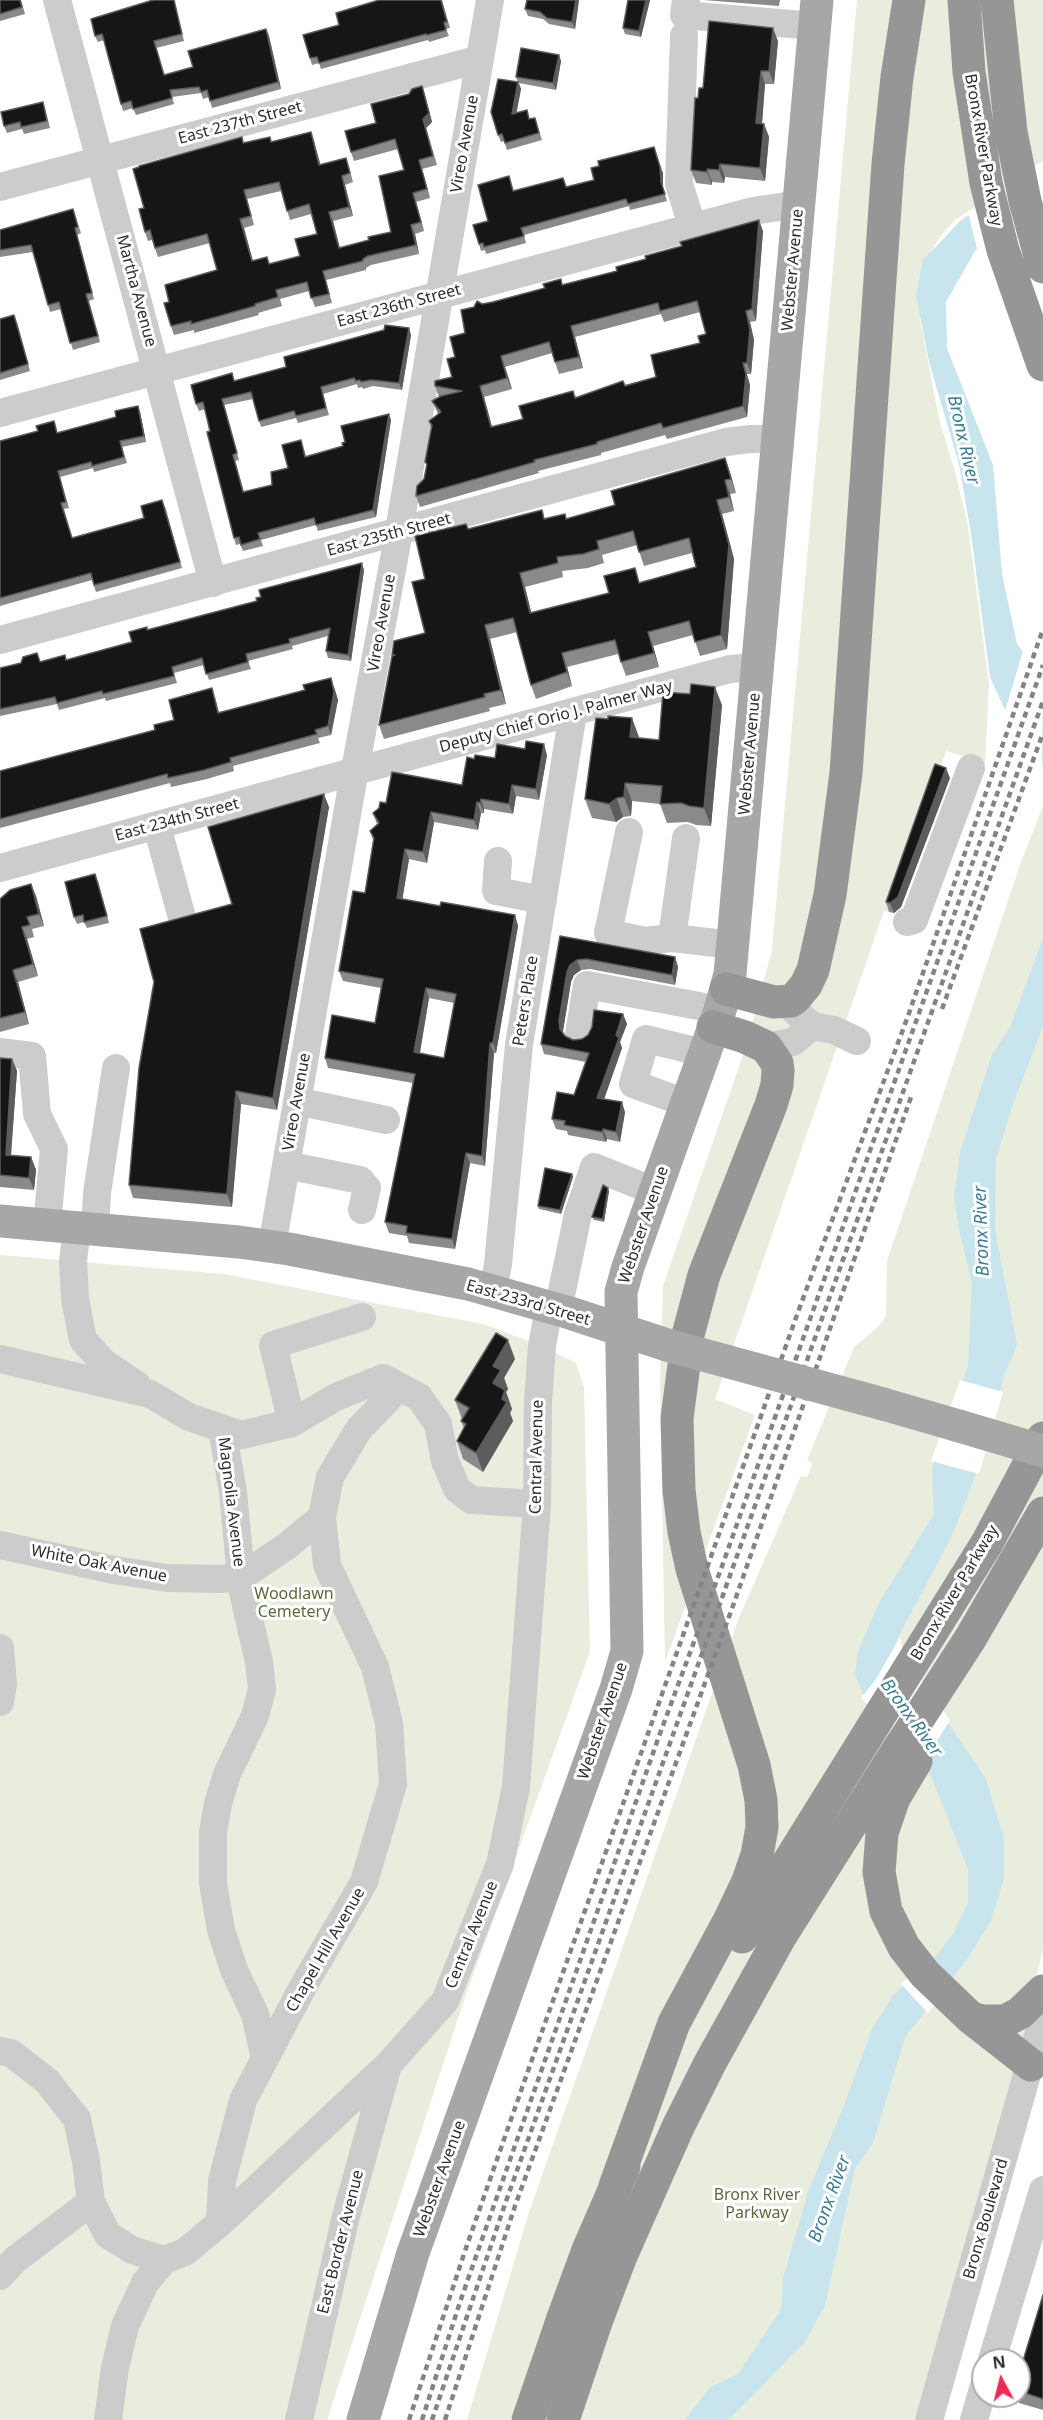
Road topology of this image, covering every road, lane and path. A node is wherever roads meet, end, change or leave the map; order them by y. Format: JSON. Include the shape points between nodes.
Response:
{"nodes":[{"id":1,"x":57,"y":0,"type":"edge"},
{"id":2,"x":490,"y":0,"type":"edge"},
{"id":3,"x":686,"y":0,"type":"edge"},
{"id":4,"x":909,"y":0,"type":"edge"},
{"id":5,"x":964,"y":0,"type":"edge"},
{"id":6,"x":997,"y":0,"type":"edge"},
{"id":7,"x":816,"y":13,"type":"edge"},
{"id":8,"x":684,"y":36,"type":"dead end"},
{"id":9,"x":480,"y":59,"type":"junction"},
{"id":10,"x":100,"y":160,"type":"junction"},
{"id":11,"x":0,"y":187,"type":"edge"},
{"id":12,"x":799,"y":204,"type":"junction"},
{"id":13,"x":693,"y":228,"type":"junction"},
{"id":14,"x":1038,"y":252,"type":"edge"},
{"id":15,"x":439,"y":295,"type":"junction"},
{"id":16,"x":1043,"y":365,"type":"edge"},
{"id":17,"x":157,"y":371,"type":"junction"},
{"id":18,"x":0,"y":413,"type":"edge"},
{"id":19,"x":778,"y":439,"type":"junction"},
{"id":20,"x":398,"y":533,"type":"junction"},
{"id":21,"x":213,"y":583,"type":"junction"},
{"id":22,"x":0,"y":640,"type":"edge"},
{"id":23,"x":758,"y":667,"type":"junction"},
{"id":24,"x":573,"y":713,"type":"junction"},
{"id":25,"x":971,"y":768,"type":"dead end"},
{"id":26,"x":355,"y":772,"type":"junction"},
{"id":27,"x":157,"y":826,"type":"junction"},
{"id":28,"x":628,"y":832,"type":"dead end"},
{"id":29,"x":686,"y":838,"type":"dead end"},
{"id":30,"x":498,"y":861,"type":"dead end"},
{"id":31,"x":0,"y":867,"type":"edge"},
{"id":32,"x":543,"y":900,"type":"junction"},
{"id":33,"x":181,"y":914,"type":"dead end"},
{"id":34,"x":907,"y":922,"type":"dead end"},
{"id":35,"x":672,"y":938,"type":"junction"},
{"id":36,"x":733,"y":945,"type":"junction"},
{"id":37,"x":785,"y":1002,"type":"junction"},
{"id":38,"x":716,"y":1020,"type":"junction"},
{"id":39,"x":812,"y":1026,"type":"junction"},
{"id":40,"x":579,"y":1034,"type":"dead end"},
{"id":41,"x":857,"y":1041,"type":"dead end"},
{"id":42,"x":766,"y":1047,"type":"junction"},
{"id":43,"x":0,"y":1052,"type":"edge"},
{"id":44,"x":116,"y":1068,"type":"dead end"},
{"id":45,"x":297,"y":1101,"type":"junction"},
{"id":46,"x":686,"y":1102,"type":"junction"},
{"id":47,"x":386,"y":1120,"type":"dead end"},
{"id":48,"x":286,"y":1165,"type":"junction"},
{"id":49,"x":654,"y":1191,"type":"junction"},
{"id":50,"x":362,"y":1210,"type":"dead end"},
{"id":51,"x":0,"y":1221,"type":"edge"},
{"id":52,"x":73,"y":1227,"type":"junction"},
{"id":53,"x":272,"y":1246,"type":"junction"},
{"id":54,"x":493,"y":1291,"type":"junction"},
{"id":55,"x":554,"y":1309,"type":"junction"},
{"id":56,"x":362,"y":1317,"type":"dead end"},
{"id":57,"x":621,"y":1331,"type":"junction"},
{"id":58,"x":0,"y":1359,"type":"edge"},
{"id":59,"x":383,"y":1378,"type":"junction"},
{"id":60,"x":150,"y":1394,"type":"junction"},
{"id":61,"x":292,"y":1423,"type":"junction"},
{"id":62,"x":222,"y":1428,"type":"junction"},
{"id":63,"x":1043,"y":1438,"type":"edge"},
{"id":64,"x":1043,"y":1451,"type":"edge"},
{"id":65,"x":537,"y":1504,"type":"junction"},
{"id":66,"x":1043,"y":1513,"type":"edge"},
{"id":67,"x":322,"y":1517,"type":"junction"},
{"id":68,"x":0,"y":1545,"type":"edge"},
{"id":69,"x":241,"y":1577,"type":"junction"},
{"id":70,"x":0,"y":1648,"type":"edge"},
{"id":71,"x":0,"y":1702,"type":"edge"},
{"id":72,"x":904,"y":1760,"type":"junction"},
{"id":73,"x":1043,"y":1992,"type":"edge"},
{"id":74,"x":971,"y":2018,"type":"junction"},
{"id":75,"x":1043,"y":2018,"type":"edge"},
{"id":76,"x":0,"y":2051,"type":"edge"},
{"id":77,"x":265,"y":2059,"type":"junction"},
{"id":78,"x":388,"y":2064,"type":"junction"},
{"id":79,"x":1031,"y":2065,"type":"junction"},
{"id":80,"x":615,"y":2186,"type":"junction"},
{"id":81,"x":1043,"y":2190,"type":"edge"},
{"id":82,"x":91,"y":2202,"type":"junction"},
{"id":83,"x":220,"y":2223,"type":"junction"},
{"id":84,"x":164,"y":2260,"type":"junction"},
{"id":85,"x":0,"y":2276,"type":"edge"},
{"id":86,"x":996,"y":2348,"type":"edge"},
{"id":87,"x":108,"y":2420,"type":"edge"},
{"id":88,"x":299,"y":2420,"type":"edge"},
{"id":89,"x":363,"y":2420,"type":"edge"},
{"id":90,"x":528,"y":2420,"type":"edge"},
{"id":91,"x":563,"y":2420,"type":"edge"},
{"id":92,"x":929,"y":2420,"type":"edge"}],
"edges":[{"from":1,"to":10,"type":"street","name":"Martha Avenue"},
{"from":2,"to":9,"type":"street","name":"Vireo Avenue"},
{"from":3,"to":7,"type":"street","via":[[684,15]]},
{"from":4,"to":37,"type":"highway","via":[[883,222],[843,803],[830,895],[813,970],[801,992]]},
{"from":5,"to":16,"type":"highway","name":"Bronx River Parkway","via":[[969,72],[986,183],[1002,250]]},
{"from":6,"to":14,"type":"highway","name":"Bronx River Parkway","via":[[1006,98]]},
{"from":7,"to":12,"type":"main road","name":"Webster Avenue"},
{"from":8,"to":13,"type":"street","via":[[679,184]]},
{"from":9,"to":10,"type":"street","name":"East 237th Street"},
{"from":9,"to":15,"type":"street","name":"Vireo Avenue"},
{"from":10,"to":11,"type":"street","name":"East 237th Street"},
{"from":10,"to":17,"type":"street","name":"Martha Avenue"},
{"from":12,"to":13,"type":"street","name":"East 236th Street","via":[[753,211]]},
{"from":12,"to":19,"type":"main road","name":"Webster Avenue"},
{"from":13,"to":15,"type":"street","name":"East 236th Street"},
{"from":15,"to":17,"type":"street","name":"East 236th Street"},
{"from":15,"to":20,"type":"street","name":"Vireo Avenue"},
{"from":17,"to":18,"type":"street","name":"East 236th Street"},
{"from":17,"to":21,"type":"street","name":"Martha Avenue"},
{"from":19,"to":20,"type":"street","name":"East 235th Street","via":[[726,442]]},
{"from":19,"to":23,"type":"main road","name":"Webster Avenue"},
{"from":20,"to":21,"type":"street","name":"East 235th Street"},
{"from":20,"to":26,"type":"street","name":"Vireo Avenue"},
{"from":21,"to":22,"type":"street","name":"East 235th Street"},
{"from":23,"to":24,"type":"street","name":"Deputy Chief Orio J. Palmer Way","via":[[730,669]]},
{"from":23,"to":36,"type":"main road","name":"Webster Avenue"},
{"from":24,"to":26,"type":"street","name":"Deputy Chief Orio J. Palmer Way"},
{"from":24,"to":32,"type":"street","name":"Peters Place"},
{"from":25,"to":34,"type":"street","via":[[914,920]]},
{"from":26,"to":27,"type":"street","name":"East 234th Street"},
{"from":26,"to":45,"type":"street","name":"Vireo Avenue"},
{"from":27,"to":31,"type":"street","name":"East 234th Street"},
{"from":27,"to":33,"type":"street"},
{"from":28,"to":35,"type":"street","via":[[608,933],[645,941]]},
{"from":29,"to":35,"type":"street"},
{"from":30,"to":32,"type":"street","via":[[496,891]]},
{"from":32,"to":54,"type":"street","name":"Peters Place","via":[[515,1073]]},
{"from":35,"to":36,"type":"street"},
{"from":36,"to":38,"type":"main road","name":"Webster Avenue","via":[[730,974]]},
{"from":37,"to":38,"type":"highway"},
{"from":37,"to":39,"type":"street"},
{"from":38,"to":40,"type":"street","via":[[587,985]]},
{"from":38,"to":42,"type":"highway"},
{"from":38,"to":46,"type":"main road","name":"Webster Avenue"},
{"from":38,"to":46,"type":"street","via":[[646,1039],[633,1084]]},
{"from":39,"to":41,"type":"street","via":[[834,1030]]},
{"from":39,"to":42,"type":"street","via":[[793,1042]]},
{"from":42,"to":80,"type":"highway","via":[[777,1063],[777,1085],[704,1275],[688,1335],[677,1418],[684,1532],[754,1766],[762,1814],[760,1842],[740,1899],[674,2023]]},
{"from":43,"to":52,"type":"street","via":[[32,1056],[37,1114],[54,1149]]},
{"from":44,"to":52,"type":"street","via":[[97,1194]]},
{"from":45,"to":47,"type":"street"},
{"from":45,"to":48,"type":"street","name":"Vireo Avenue"},
{"from":46,"to":49,"type":"main road","name":"Webster Avenue"},
{"from":48,"to":50,"type":"street","via":[[360,1180],[367,1188]]},
{"from":48,"to":53,"type":"street","name":"Vireo Avenue"},
{"from":49,"to":55,"type":"street","name":"Central Avenue","via":[[594,1167]]},
{"from":49,"to":57,"type":"main road","name":"Webster Avenue","via":[[625,1275]]},
{"from":51,"to":52,"type":"main road","name":"East 233rd Street"},
{"from":52,"to":53,"type":"main road","name":"East 233rd Street"},
{"from":52,"to":60,"type":"street","via":[[75,1299],[83,1340],[104,1363]]},
{"from":53,"to":54,"type":"main road","name":"East 233rd Street"},
{"from":54,"to":55,"type":"main road","name":"East 233rd Street"},
{"from":55,"to":57,"type":"main road","name":"East 233rd Street"},
{"from":55,"to":65,"type":"street","name":"Central Avenue","via":[[542,1346]]},
{"from":56,"to":61,"type":"street","via":[[273,1345]]},
{"from":57,"to":64,"type":"main road","name":"East 233rd Street","bridge":true},
{"from":57,"to":89,"type":"main road","name":"Webster Avenue","via":[[627,1651],[413,2253]]},
{"from":58,"to":60,"type":"street"},
{"from":59,"to":61,"type":"street","via":[[336,1397]]},
{"from":59,"to":65,"type":"street","via":[[419,1397],[438,1424],[445,1461],[457,1489],[471,1500]]},
{"from":59,"to":67,"type":"street","name":"Chapel Hill Avenue","via":[[389,1398],[359,1429],[330,1477]]},
{"from":60,"to":62,"type":"street","via":[[189,1417]]},
{"from":61,"to":62,"type":"street","via":[[241,1435]]},
{"from":62,"to":69,"type":"street","name":"Magnolia Avenue"},
{"from":63,"to":80,"type":"highway","name":"Bronx River Parkway","via":[[987,1543],[710,1993]]},
{"from":65,"to":78,"type":"street","name":"Central Avenue","via":[[516,1787],[500,1864],[445,2001]]},
{"from":66,"to":72,"type":"highway","via":[[955,1682]]},
{"from":67,"to":69,"type":"street"},
{"from":67,"to":77,"type":"street","name":"Chapel Hill Avenue","via":[[327,1565],[378,1678],[389,1723],[393,1784],[364,1882]]},
{"from":68,"to":69,"type":"street","name":"White Oak Avenue","via":[[167,1578]]},
{"from":69,"to":77,"type":"street","name":"Magnolia Avenue","via":[[262,1689],[255,1716],[227,1774],[218,1804],[213,1832],[213,1883],[221,1930],[255,2014]]},
{"from":70,"to":71,"type":"street"},
{"from":72,"to":74,"type":"highway","via":[[882,1833],[879,1858],[883,1899],[897,1936],[924,1974]]},
{"from":72,"to":91,"type":"highway","via":[[780,1937],[705,2074],[621,2256]]},
{"from":73,"to":74,"type":"highway","via":[[1013,2018],[998,2022]]},
{"from":74,"to":79,"type":"highway"},
{"from":75,"to":79,"type":"street","name":"Bronx Boulevard"},
{"from":76,"to":82,"type":"street","via":[[11,2053],[47,2081],[77,2120]]},
{"from":77,"to":83,"type":"street","name":"Chapel Hill Avenue","via":[[243,2100],[222,2181]]},
{"from":78,"to":83,"type":"street","name":"Central Avenue"},
{"from":78,"to":88,"type":"street","name":"East Border Avenue","via":[[346,2216]]},
{"from":79,"to":92,"type":"street","name":"Bronx Boulevard"},
{"from":80,"to":90,"type":"highway","name":"Bronx River Parkway","via":[[562,2318]]},
{"from":81,"to":86,"type":"street"},
{"from":82,"to":84,"type":"street","via":[[108,2235],[132,2250]]},
{"from":82,"to":85,"type":"street","via":[[16,2259]]},
{"from":83,"to":84,"type":"street","name":"Central Avenue","via":[[185,2252]]},
{"from":84,"to":87,"type":"street","via":[[144,2283],[125,2326]]}]}
